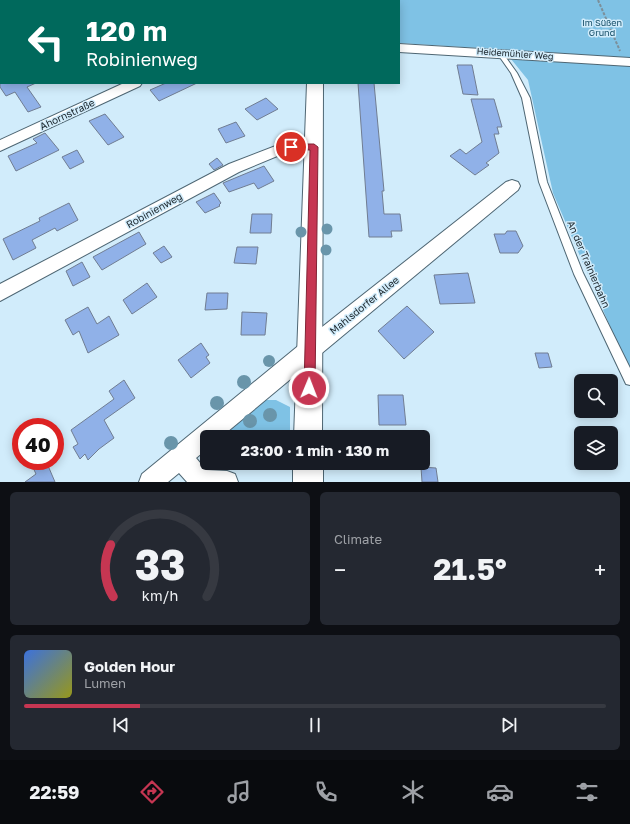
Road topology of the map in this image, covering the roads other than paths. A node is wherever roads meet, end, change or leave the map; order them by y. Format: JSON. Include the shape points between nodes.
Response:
{"nodes":[{"id":1,"x":400,"y":48,"type":"edge"},
{"id":2,"x":500,"y":53,"type":"junction"},
{"id":3,"x":628,"y":62,"type":"edge"},
{"id":4,"x":133,"y":84,"type":"edge"},
{"id":5,"x":315,"y":84,"type":"edge"},
{"id":6,"x":0,"y":146,"type":"edge"},
{"id":7,"x":314,"y":147,"type":"junction"},
{"id":8,"x":512,"y":186,"type":"dead end"},
{"id":9,"x":0,"y":293,"type":"edge"},
{"id":10,"x":310,"y":349,"type":"junction"},
{"id":11,"x":630,"y":380,"type":"edge"},
{"id":12,"x":308,"y":430,"type":"edge"},
{"id":13,"x":180,"y":457,"type":"junction"},
{"id":14,"x":308,"y":470,"type":"edge"},
{"id":15,"x":150,"y":482,"type":"edge"},
{"id":16,"x":227,"y":482,"type":"edge"},
{"id":17,"x":308,"y":482,"type":"edge"}],
"edges":[{"from":1,"to":2,"type":"street","name":"Heidemühler Weg"},
{"from":2,"to":3,"type":"street","name":"Heidemühler Weg"},
{"from":2,"to":11,"type":"lane","name":"An der Trainierbahn","via":[[514,73],[526,98],[543,182],[579,274]]},
{"from":4,"to":6,"type":"street","name":"Ahornstraße"},
{"from":5,"to":7,"type":"street"},
{"from":7,"to":9,"type":"street","name":"Robinienweg","via":[[286,147],[234,168]]},
{"from":7,"to":10,"type":"street"},
{"from":8,"to":10,"type":"street","name":"Mahlsdorfer Allee"},
{"from":10,"to":12,"type":"street"},
{"from":10,"to":13,"type":"street","name":"Mahlsdorfer Allee"},
{"from":13,"to":15,"type":"street","name":"Mahlsdorfer Allee"},
{"from":13,"to":16,"type":"street","via":[[201,481]]},
{"from":14,"to":17,"type":"street"}]}
